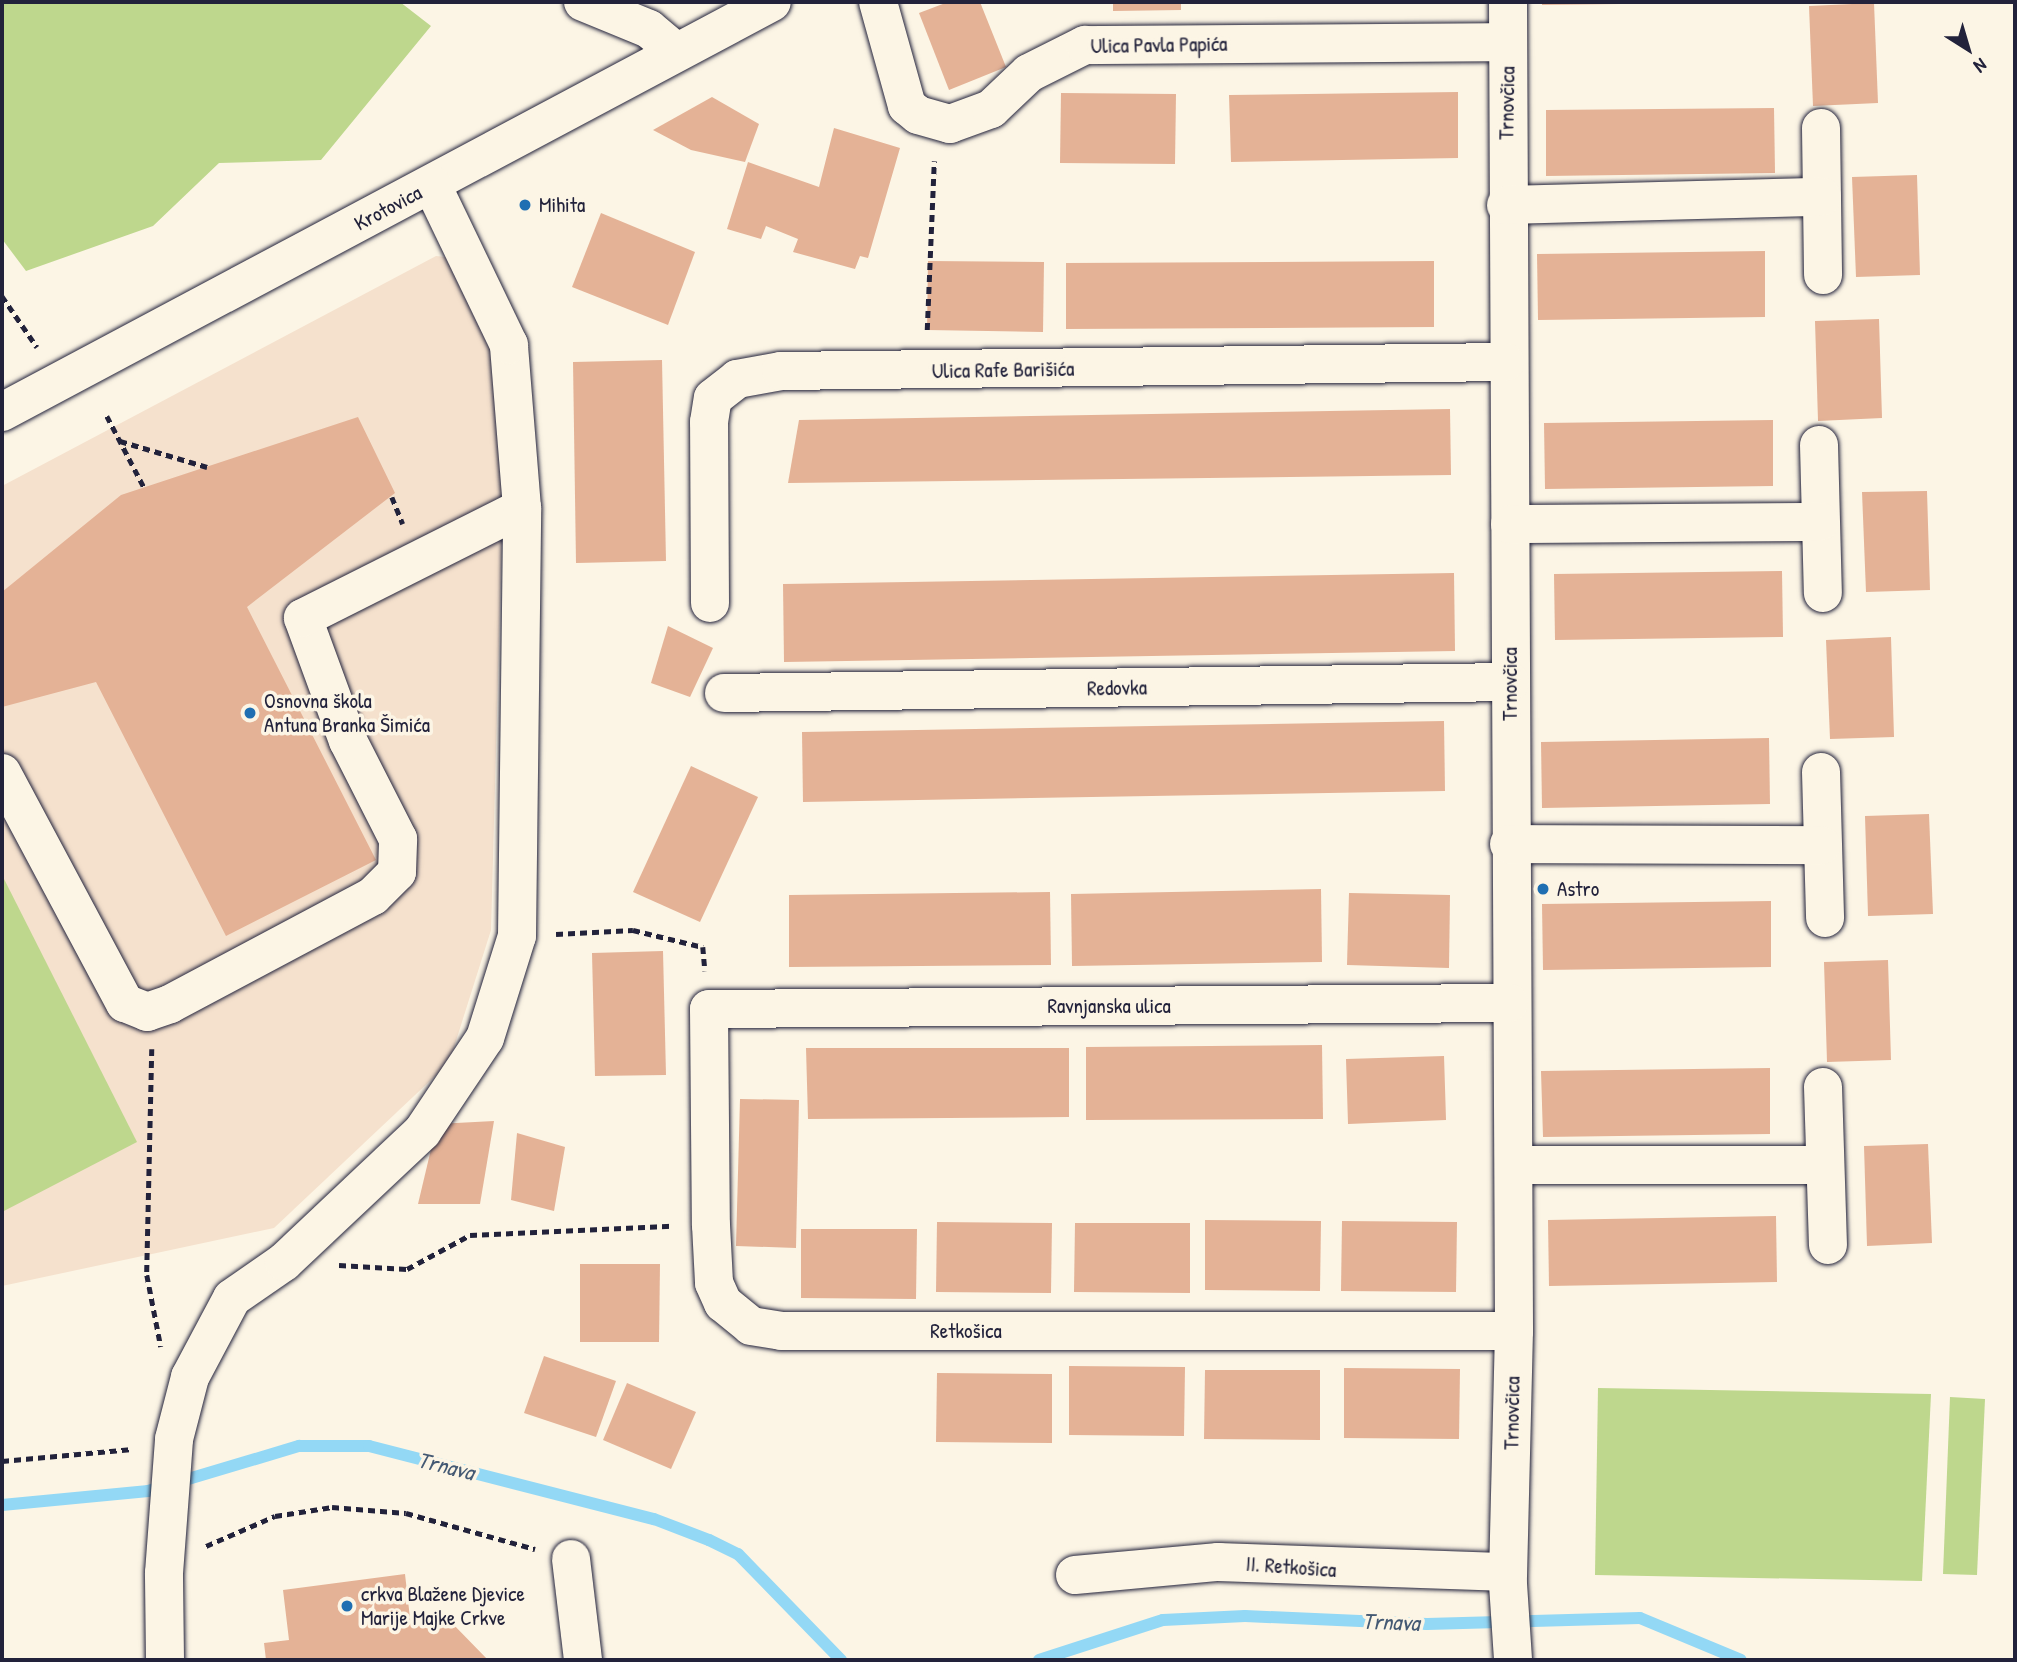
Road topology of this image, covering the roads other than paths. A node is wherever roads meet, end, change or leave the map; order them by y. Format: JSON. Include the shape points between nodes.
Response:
{"nodes":[{"id":1,"x":583,"y":2,"type":"edge"},
{"id":2,"x":772,"y":2,"type":"edge"},
{"id":3,"x":878,"y":2,"type":"edge"},
{"id":4,"x":1508,"y":2,"type":"edge"},
{"id":5,"x":1507,"y":42,"type":"junction"},
{"id":6,"x":674,"y":50,"type":"junction"},
{"id":7,"x":1821,"y":128,"type":"dead end"},
{"id":8,"x":432,"y":185,"type":"junction"},
{"id":9,"x":1822,"y":197,"type":"junction"},
{"id":10,"x":1506,"y":205,"type":"junction"},
{"id":11,"x":1823,"y":275,"type":"dead end"},
{"id":12,"x":1505,"y":362,"type":"junction"},
{"id":13,"x":2,"y":412,"type":"edge"},
{"id":14,"x":1819,"y":445,"type":"dead end"},
{"id":15,"x":522,"y":508,"type":"junction"},
{"id":16,"x":1820,"y":522,"type":"junction"},
{"id":17,"x":1510,"y":524,"type":"junction"},
{"id":18,"x":1823,"y":593,"type":"dead end"},
{"id":19,"x":709,"y":603,"type":"dead end"},
{"id":20,"x":1510,"y":682,"type":"junction"},
{"id":21,"x":724,"y":693,"type":"dead end"},
{"id":22,"x":1821,"y":772,"type":"dead end"},
{"id":23,"x":2,"y":773,"type":"edge"},
{"id":24,"x":1509,"y":844,"type":"junction"},
{"id":25,"x":1821,"y":845,"type":"junction"},
{"id":26,"x":1825,"y":918,"type":"dead end"},
{"id":27,"x":1509,"y":1003,"type":"junction"},
{"id":28,"x":709,"y":1009,"type":"joint"},
{"id":29,"x":1823,"y":1087,"type":"dead end"},
{"id":30,"x":1514,"y":1165,"type":"junction"},
{"id":31,"x":1825,"y":1165,"type":"junction"},
{"id":32,"x":1828,"y":1245,"type":"dead end"},
{"id":33,"x":1514,"y":1331,"type":"junction"},
{"id":34,"x":571,"y":1559,"type":"road end"},
{"id":35,"x":1075,"y":1575,"type":"dead end"},
{"id":36,"x":1508,"y":1578,"type":"junction"},
{"id":37,"x":1513,"y":1659,"type":"edge"},
{"id":38,"x":165,"y":1660,"type":"edge"},
{"id":39,"x":583,"y":1660,"type":"edge"}],
"edges":[{"from":1,"to":6,"type":"street","via":[[649,29]]},
{"from":2,"to":6,"type":"street","name":"Krotovica"},
{"from":3,"to":5,"type":"street","name":"Ulica Pavla Papića","via":[[907,106],[933,122],[973,119],[1060,52],[1085,45]]},
{"from":4,"to":5,"type":"street","name":"Trnovčica"},
{"from":5,"to":10,"type":"street","name":"Trnovčica"},
{"from":6,"to":8,"type":"street","name":"Krotovica"},
{"from":7,"to":9,"type":"street"},
{"from":8,"to":13,"type":"street","name":"Krotovica"},
{"from":8,"to":15,"type":"street","via":[[509,345]]},
{"from":9,"to":10,"type":"street"},
{"from":9,"to":11,"type":"street"},
{"from":10,"to":12,"type":"street","name":"Trnovčica"},
{"from":12,"to":17,"type":"street","name":"Trnovčica"},
{"from":12,"to":19,"type":"street","name":"Ulica Rafe Barišića","via":[[757,373],[737,379],[713,398]]},
{"from":14,"to":16,"type":"street"},
{"from":15,"to":23,"type":"street","via":[[303,618],[348,741],[398,839],[401,858],[390,884],[147,1012],[134,1009],[117,991]]},
{"from":15,"to":38,"type":"street","via":[[517,936],[485,1038],[422,1132],[284,1262],[232,1298],[190,1377],[173,1446],[165,1558]]},
{"from":16,"to":17,"type":"street"},
{"from":16,"to":18,"type":"street"},
{"from":17,"to":20,"type":"street","name":"Trnovčica"},
{"from":20,"to":21,"type":"street","name":"Redovka"},
{"from":20,"to":24,"type":"street","name":"Trnovčica"},
{"from":22,"to":25,"type":"street"},
{"from":24,"to":25,"type":"street"},
{"from":24,"to":27,"type":"street","name":"Trnovčica"},
{"from":25,"to":26,"type":"street"},
{"from":27,"to":28,"type":"street","name":"Ravnjanska ulica"},
{"from":27,"to":30,"type":"street","name":"Trnovčica"},
{"from":28,"to":33,"type":"street","name":"Retkošica","via":[[714,1283],[723,1303],[751,1326],[781,1331]]},
{"from":29,"to":31,"type":"street"},
{"from":30,"to":31,"type":"street"},
{"from":30,"to":33,"type":"street","name":"Trnovčica"},
{"from":31,"to":32,"type":"street"},
{"from":33,"to":36,"type":"street","name":"Trnovčica"},
{"from":34,"to":39,"type":"street"},
{"from":35,"to":36,"type":"street","name":"II. Retkošica","via":[[1218,1562]]},
{"from":36,"to":37,"type":"street","name":"Trnovčica"}]}
